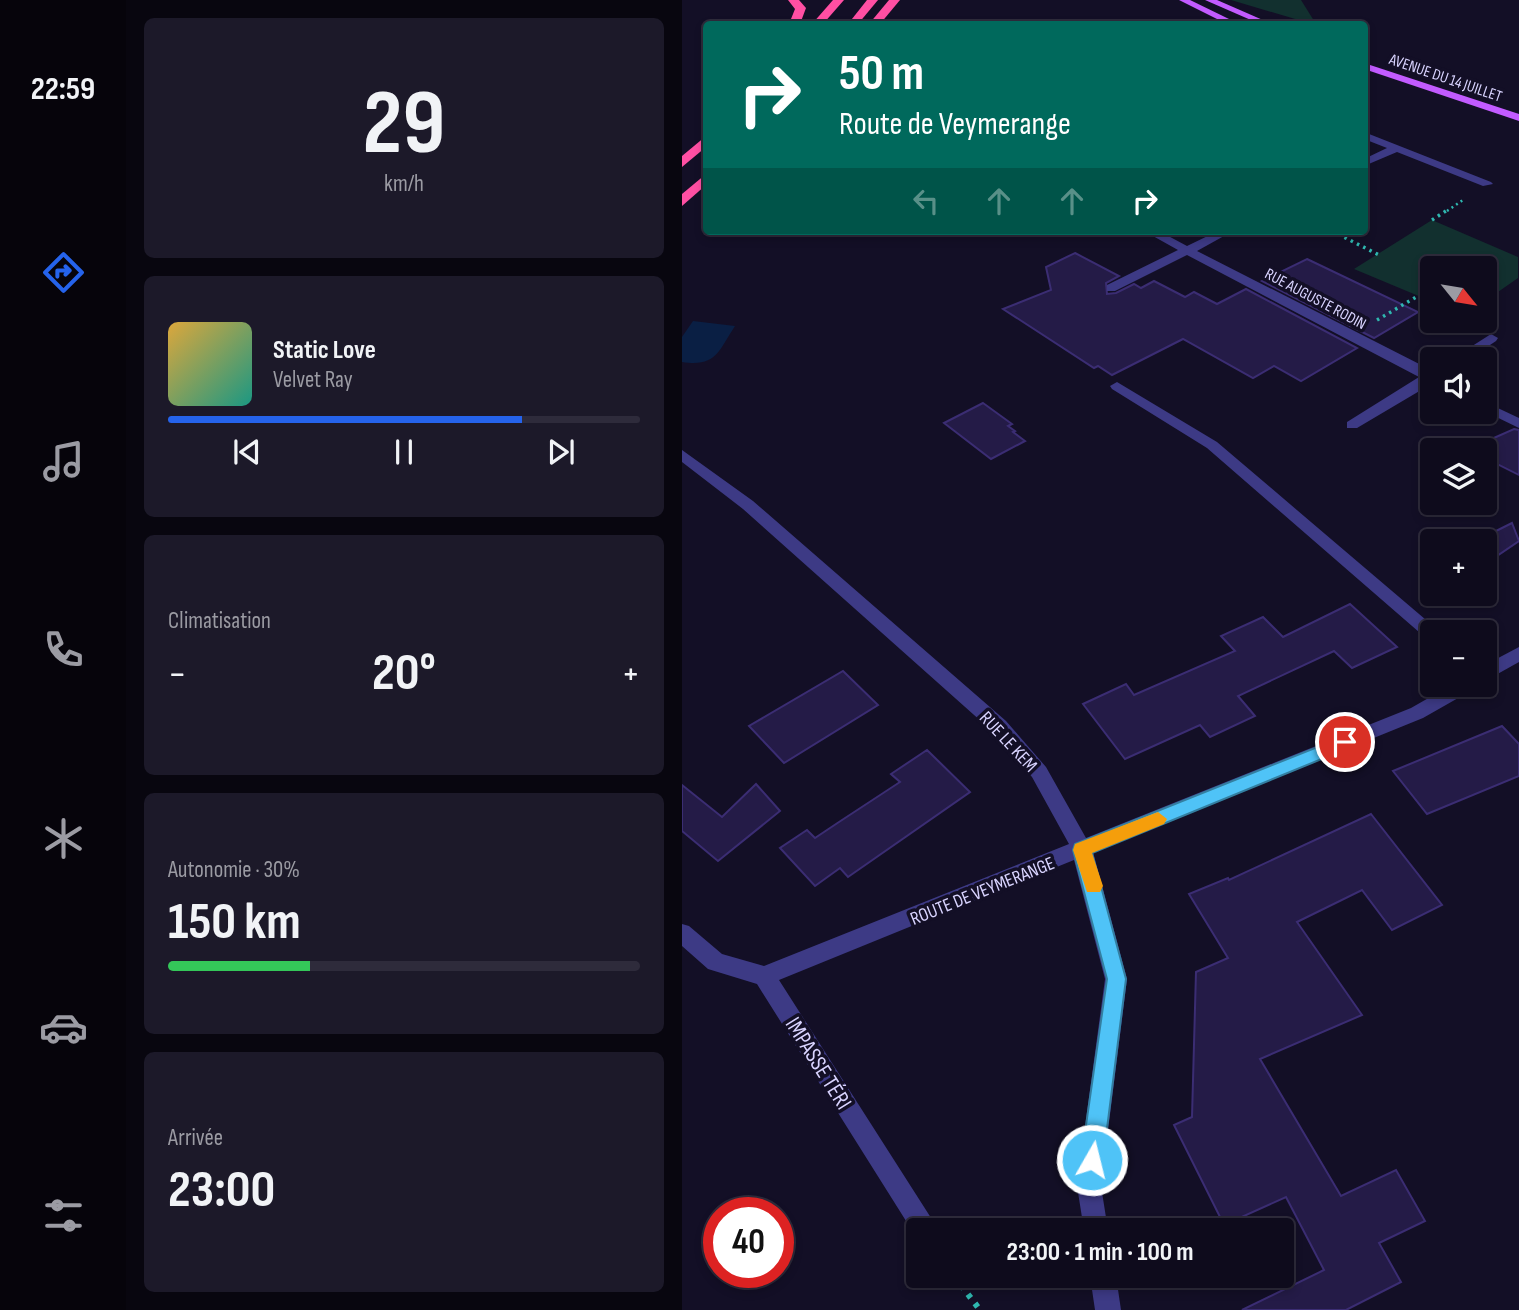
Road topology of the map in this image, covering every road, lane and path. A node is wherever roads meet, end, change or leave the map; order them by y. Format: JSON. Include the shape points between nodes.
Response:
{"nodes":[{"id":1,"x":793,"y":0,"type":"edge"},
{"id":2,"x":838,"y":0,"type":"edge"},
{"id":3,"x":873,"y":0,"type":"edge"},
{"id":4,"x":895,"y":0,"type":"edge"},
{"id":5,"x":1183,"y":0,"type":"edge"},
{"id":6,"x":1209,"y":0,"type":"edge"},
{"id":7,"x":796,"y":21,"type":"edge"},
{"id":8,"x":820,"y":21,"type":"edge"},
{"id":9,"x":856,"y":21,"type":"edge"},
{"id":10,"x":877,"y":21,"type":"edge"},
{"id":11,"x":1232,"y":21,"type":"edge"},
{"id":12,"x":1261,"y":21,"type":"edge"},
{"id":13,"x":1368,"y":57,"type":"edge"},
{"id":14,"x":1368,"y":67,"type":"edge"},
{"id":15,"x":1518,"y":106,"type":"edge"},
{"id":16,"x":1518,"y":118,"type":"edge"},
{"id":17,"x":1368,"y":137,"type":"edge"},
{"id":18,"x":703,"y":143,"type":"edge"},
{"id":19,"x":1396,"y":148,"type":"junction"},
{"id":20,"x":1368,"y":161,"type":"edge"},
{"id":21,"x":682,"y":163,"type":"edge"},
{"id":22,"x":703,"y":181,"type":"edge"},
{"id":23,"x":1487,"y":184,"type":"joint"},
{"id":24,"x":682,"y":202,"type":"edge"},
{"id":25,"x":1432,"y":220,"type":"dead end"},
{"id":26,"x":1158,"y":235,"type":"edge"},
{"id":27,"x":1219,"y":235,"type":"edge"},
{"id":28,"x":1340,"y":235,"type":"edge"},
{"id":29,"x":1187,"y":250,"type":"junction"},
{"id":30,"x":1379,"y":255,"type":"dead end"},
{"id":31,"x":1111,"y":288,"type":"dead end"},
{"id":32,"x":1418,"y":296,"type":"dead end"},
{"id":33,"x":1351,"y":336,"type":"junction"},
{"id":34,"x":1491,"y":338,"type":"dead end"},
{"id":35,"x":1477,"y":347,"type":"edge"},
{"id":36,"x":1420,"y":371,"type":"edge"},
{"id":37,"x":1420,"y":384,"type":"edge"},
{"id":38,"x":1117,"y":386,"type":"dead end"},
{"id":39,"x":1497,"y":413,"type":"edge"},
{"id":40,"x":1518,"y":424,"type":"edge"},
{"id":41,"x":1352,"y":425,"type":"dead end"},
{"id":42,"x":682,"y":455,"type":"edge"},
{"id":43,"x":1420,"y":624,"type":"edge"},
{"id":44,"x":1518,"y":653,"type":"edge"},
{"id":45,"x":1497,"y":666,"type":"edge"},
{"id":46,"x":1445,"y":697,"type":"edge"},
{"id":47,"x":1082,"y":850,"type":"junction"},
{"id":48,"x":682,"y":933,"type":"edge"},
{"id":49,"x":764,"y":976,"type":"junction"},
{"id":50,"x":916,"y":1218,"type":"edge"},
{"id":51,"x":1094,"y":1218,"type":"edge"},
{"id":52,"x":963,"y":1288,"type":"edge"},
{"id":53,"x":1105,"y":1288,"type":"edge"},
{"id":54,"x":980,"y":1310,"type":"edge"},
{"id":55,"x":1108,"y":1310,"type":"edge"}],
"edges":[{"from":1,"to":7,"type":"highway","via":[[801,8]]},
{"from":2,"to":8,"type":"highway"},
{"from":3,"to":9,"type":"highway"},
{"from":4,"to":10,"type":"highway"},
{"from":5,"to":11,"type":"main road"},
{"from":6,"to":12,"type":"main road"},
{"from":13,"to":15,"type":"main road","name":"AVENUE DU 14 JUILLET"},
{"from":14,"to":16,"type":"main road","name":"AVENUE DU 14 JUILLET"},
{"from":17,"to":19,"type":"street"},
{"from":18,"to":21,"type":"highway"},
{"from":19,"to":20,"type":"street"},
{"from":19,"to":23,"type":"street"},
{"from":22,"to":24,"type":"highway"},
{"from":23,"to":25,"type":"path"},
{"from":26,"to":29,"type":"street","name":"RUE AUGUSTE RODIN"},
{"from":27,"to":29,"type":"street"},
{"from":28,"to":30,"type":"path"},
{"from":29,"to":31,"type":"street"},
{"from":29,"to":33,"type":"street","name":"RUE AUGUSTE RODIN"},
{"from":32,"to":33,"type":"path"},
{"from":33,"to":36,"type":"street","name":"RUE AUGUSTE RODIN"},
{"from":34,"to":35,"type":"street"},
{"from":37,"to":41,"type":"street","name":"RUE AUGUSTE RODIN"},
{"from":38,"to":43,"type":"street","via":[[1212,445]]},
{"from":39,"to":40,"type":"street"},
{"from":42,"to":47,"type":"street","name":"RUE LE KEM","via":[[748,505],[999,726],[1040,772]]},
{"from":44,"to":45,"type":"street"},
{"from":46,"to":47,"type":"street","name":"ROUTE DE VEYMERANGE","via":[[1417,713]]},
{"from":47,"to":49,"type":"street","name":"ROUTE DE VEYMERANGE"},
{"from":47,"to":51,"type":"street","name":"RUE LE KEM","via":[[1117,979],[1089,1186]]},
{"from":48,"to":49,"type":"street","via":[[716,962]]},
{"from":49,"to":50,"type":"street","name":"IMPASSE TÉRI"},
{"from":52,"to":54,"type":"path"},
{"from":53,"to":55,"type":"street"}]}
